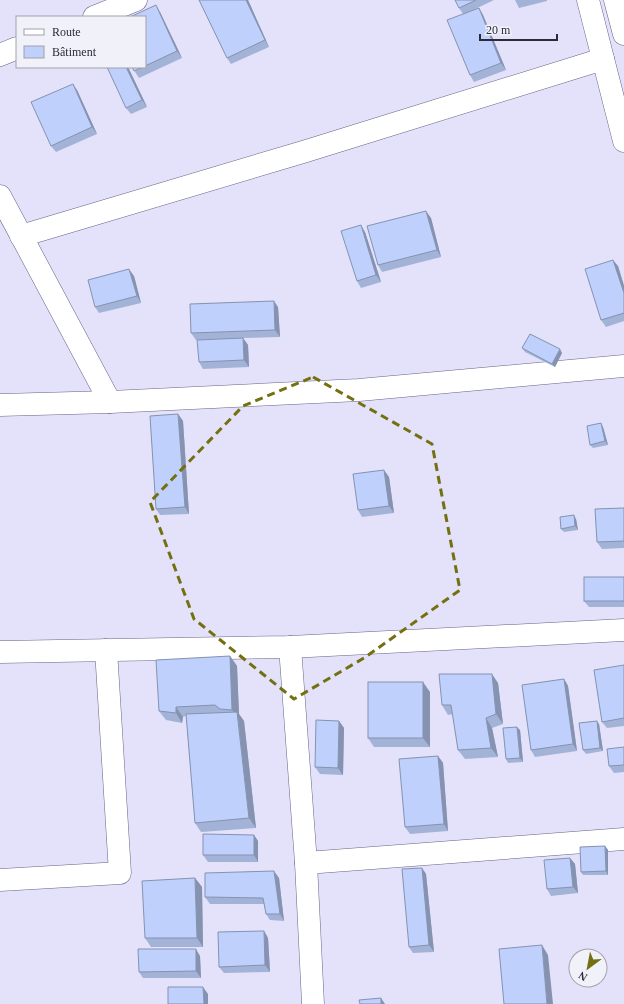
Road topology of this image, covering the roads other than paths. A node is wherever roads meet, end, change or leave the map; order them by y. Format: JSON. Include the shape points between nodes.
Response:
{"nodes":[{"id":1,"x":136,"y":0,"type":"edge"},
{"id":2,"x":588,"y":0,"type":"edge"},
{"id":3,"x":615,"y":0,"type":"edge"},
{"id":4,"x":96,"y":16,"type":"edge"},
{"id":5,"x":624,"y":34,"type":"edge"},
{"id":6,"x":16,"y":48,"type":"edge"},
{"id":7,"x":0,"y":55,"type":"edge"},
{"id":8,"x":603,"y":59,"type":"junction"},
{"id":9,"x":624,"y":141,"type":"edge"},
{"id":10,"x":0,"y":196,"type":"edge"},
{"id":11,"x":20,"y":236,"type":"junction"},
{"id":12,"x":624,"y":366,"type":"edge"},
{"id":13,"x":110,"y":402,"type":"junction"},
{"id":14,"x":0,"y":405,"type":"edge"},
{"id":15,"x":624,"y":630,"type":"edge"},
{"id":16,"x":290,"y":647,"type":"junction"},
{"id":17,"x":106,"y":650,"type":"junction"},
{"id":18,"x":0,"y":652,"type":"edge"},
{"id":19,"x":624,"y":839,"type":"edge"},
{"id":20,"x":306,"y":863,"type":"junction"},
{"id":21,"x":0,"y":880,"type":"edge"},
{"id":22,"x":313,"y":1004,"type":"edge"}],
"edges":[{"from":1,"to":4,"type":"street"},
{"from":2,"to":8,"type":"street"},
{"from":3,"to":5,"type":"street"},
{"from":6,"to":7,"type":"street"},
{"from":8,"to":9,"type":"street"},
{"from":8,"to":11,"type":"street"},
{"from":10,"to":11,"type":"street"},
{"from":11,"to":13,"type":"street"},
{"from":12,"to":13,"type":"street","via":[[360,390]]},
{"from":13,"to":14,"type":"street"},
{"from":15,"to":16,"type":"street"},
{"from":16,"to":17,"type":"street"},
{"from":16,"to":20,"type":"street"},
{"from":17,"to":18,"type":"street"},
{"from":17,"to":21,"type":"street","via":[[120,873]]},
{"from":19,"to":20,"type":"street"},
{"from":20,"to":22,"type":"street"}]}
